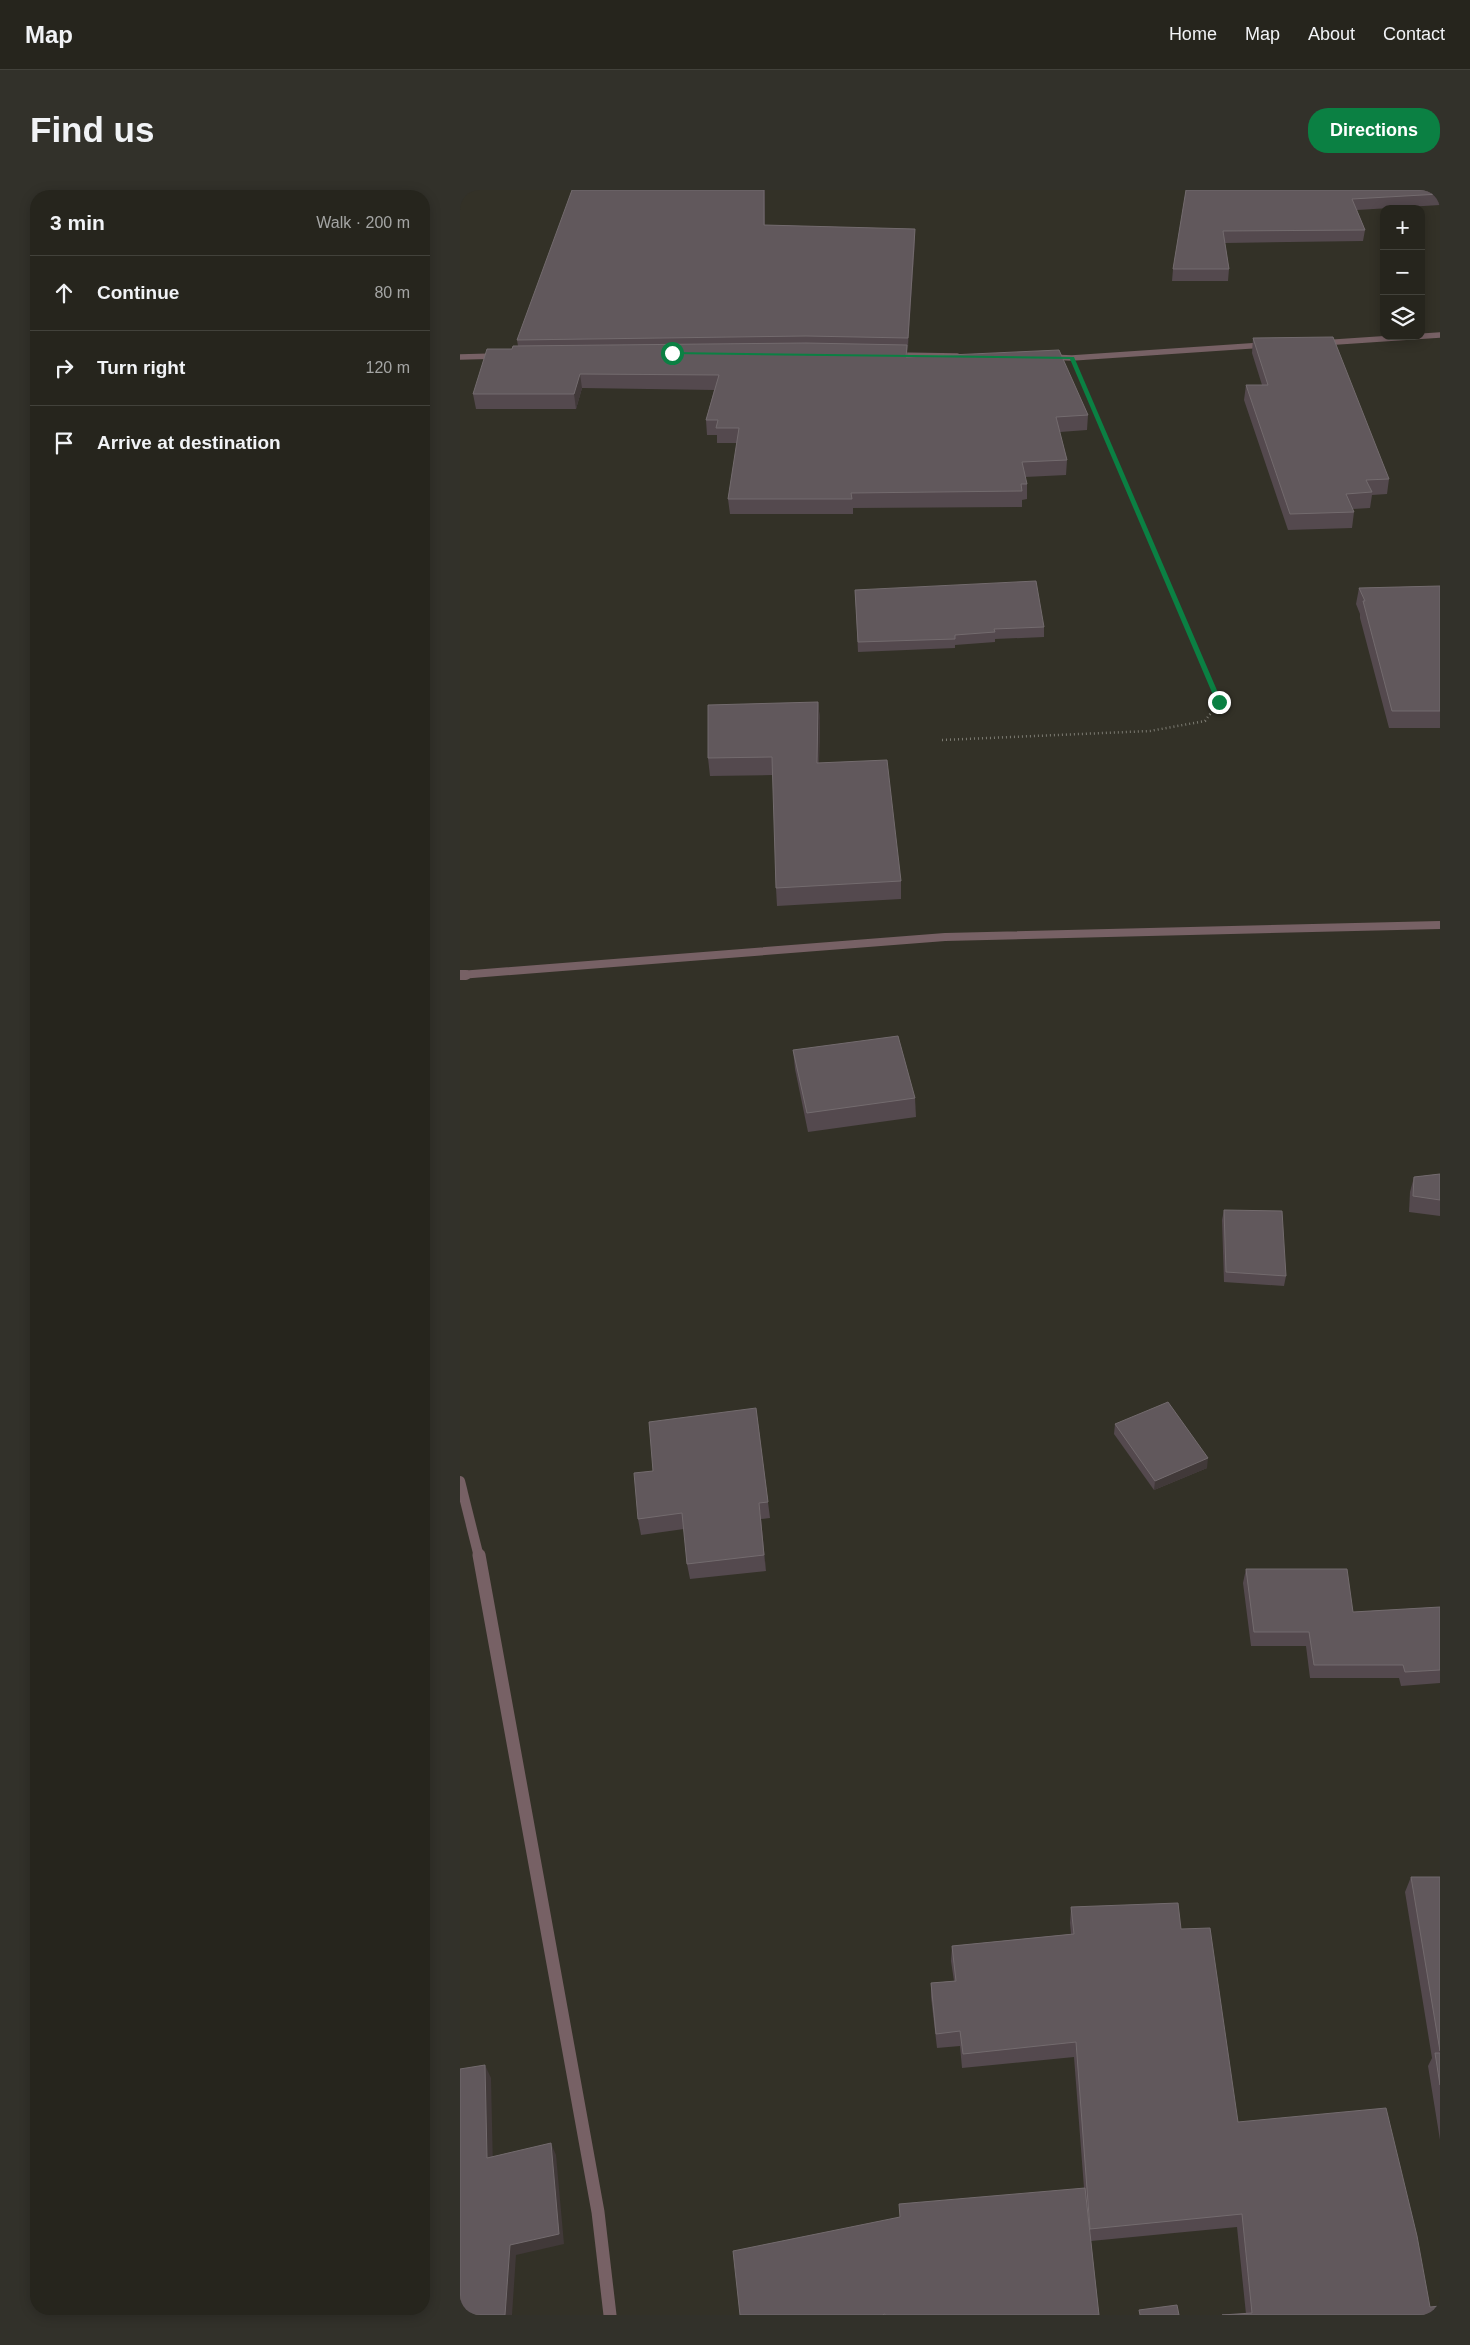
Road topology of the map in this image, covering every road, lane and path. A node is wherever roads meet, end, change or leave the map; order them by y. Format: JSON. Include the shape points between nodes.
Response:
{"nodes":[{"id":1,"x":1440,"y":335,"type":"edge"},
{"id":2,"x":1312,"y":343,"type":"edge"},
{"id":3,"x":1273,"y":345,"type":"edge"},
{"id":4,"x":885,"y":354,"type":"edge"},
{"id":5,"x":508,"y":356,"type":"edge"},
{"id":6,"x":964,"y":356,"type":"edge"},
{"id":7,"x":460,"y":357,"type":"edge"},
{"id":8,"x":1043,"y":357,"type":"edge"},
{"id":9,"x":1072,"y":358,"type":"junction"},
{"id":10,"x":942,"y":740,"type":"dead end"},
{"id":11,"x":1440,"y":925,"type":"edge"},
{"id":12,"x":460,"y":975,"type":"edge"},
{"id":13,"x":460,"y":1481,"type":"edge"},
{"id":14,"x":610,"y":2315,"type":"edge"}],
"edges":[{"from":1,"to":2,"type":"street"},
{"from":3,"to":9,"type":"street"},
{"from":4,"to":6,"type":"street"},
{"from":5,"to":7,"type":"street"},
{"from":8,"to":9,"type":"street"},
{"from":9,"to":10,"type":"path","via":[[1219,702],[1205,721],[1150,731]]},
{"from":11,"to":12,"type":"street","via":[[945,937]]},
{"from":13,"to":14,"type":"street","via":[[480,1561],[594,2192]]}]}
